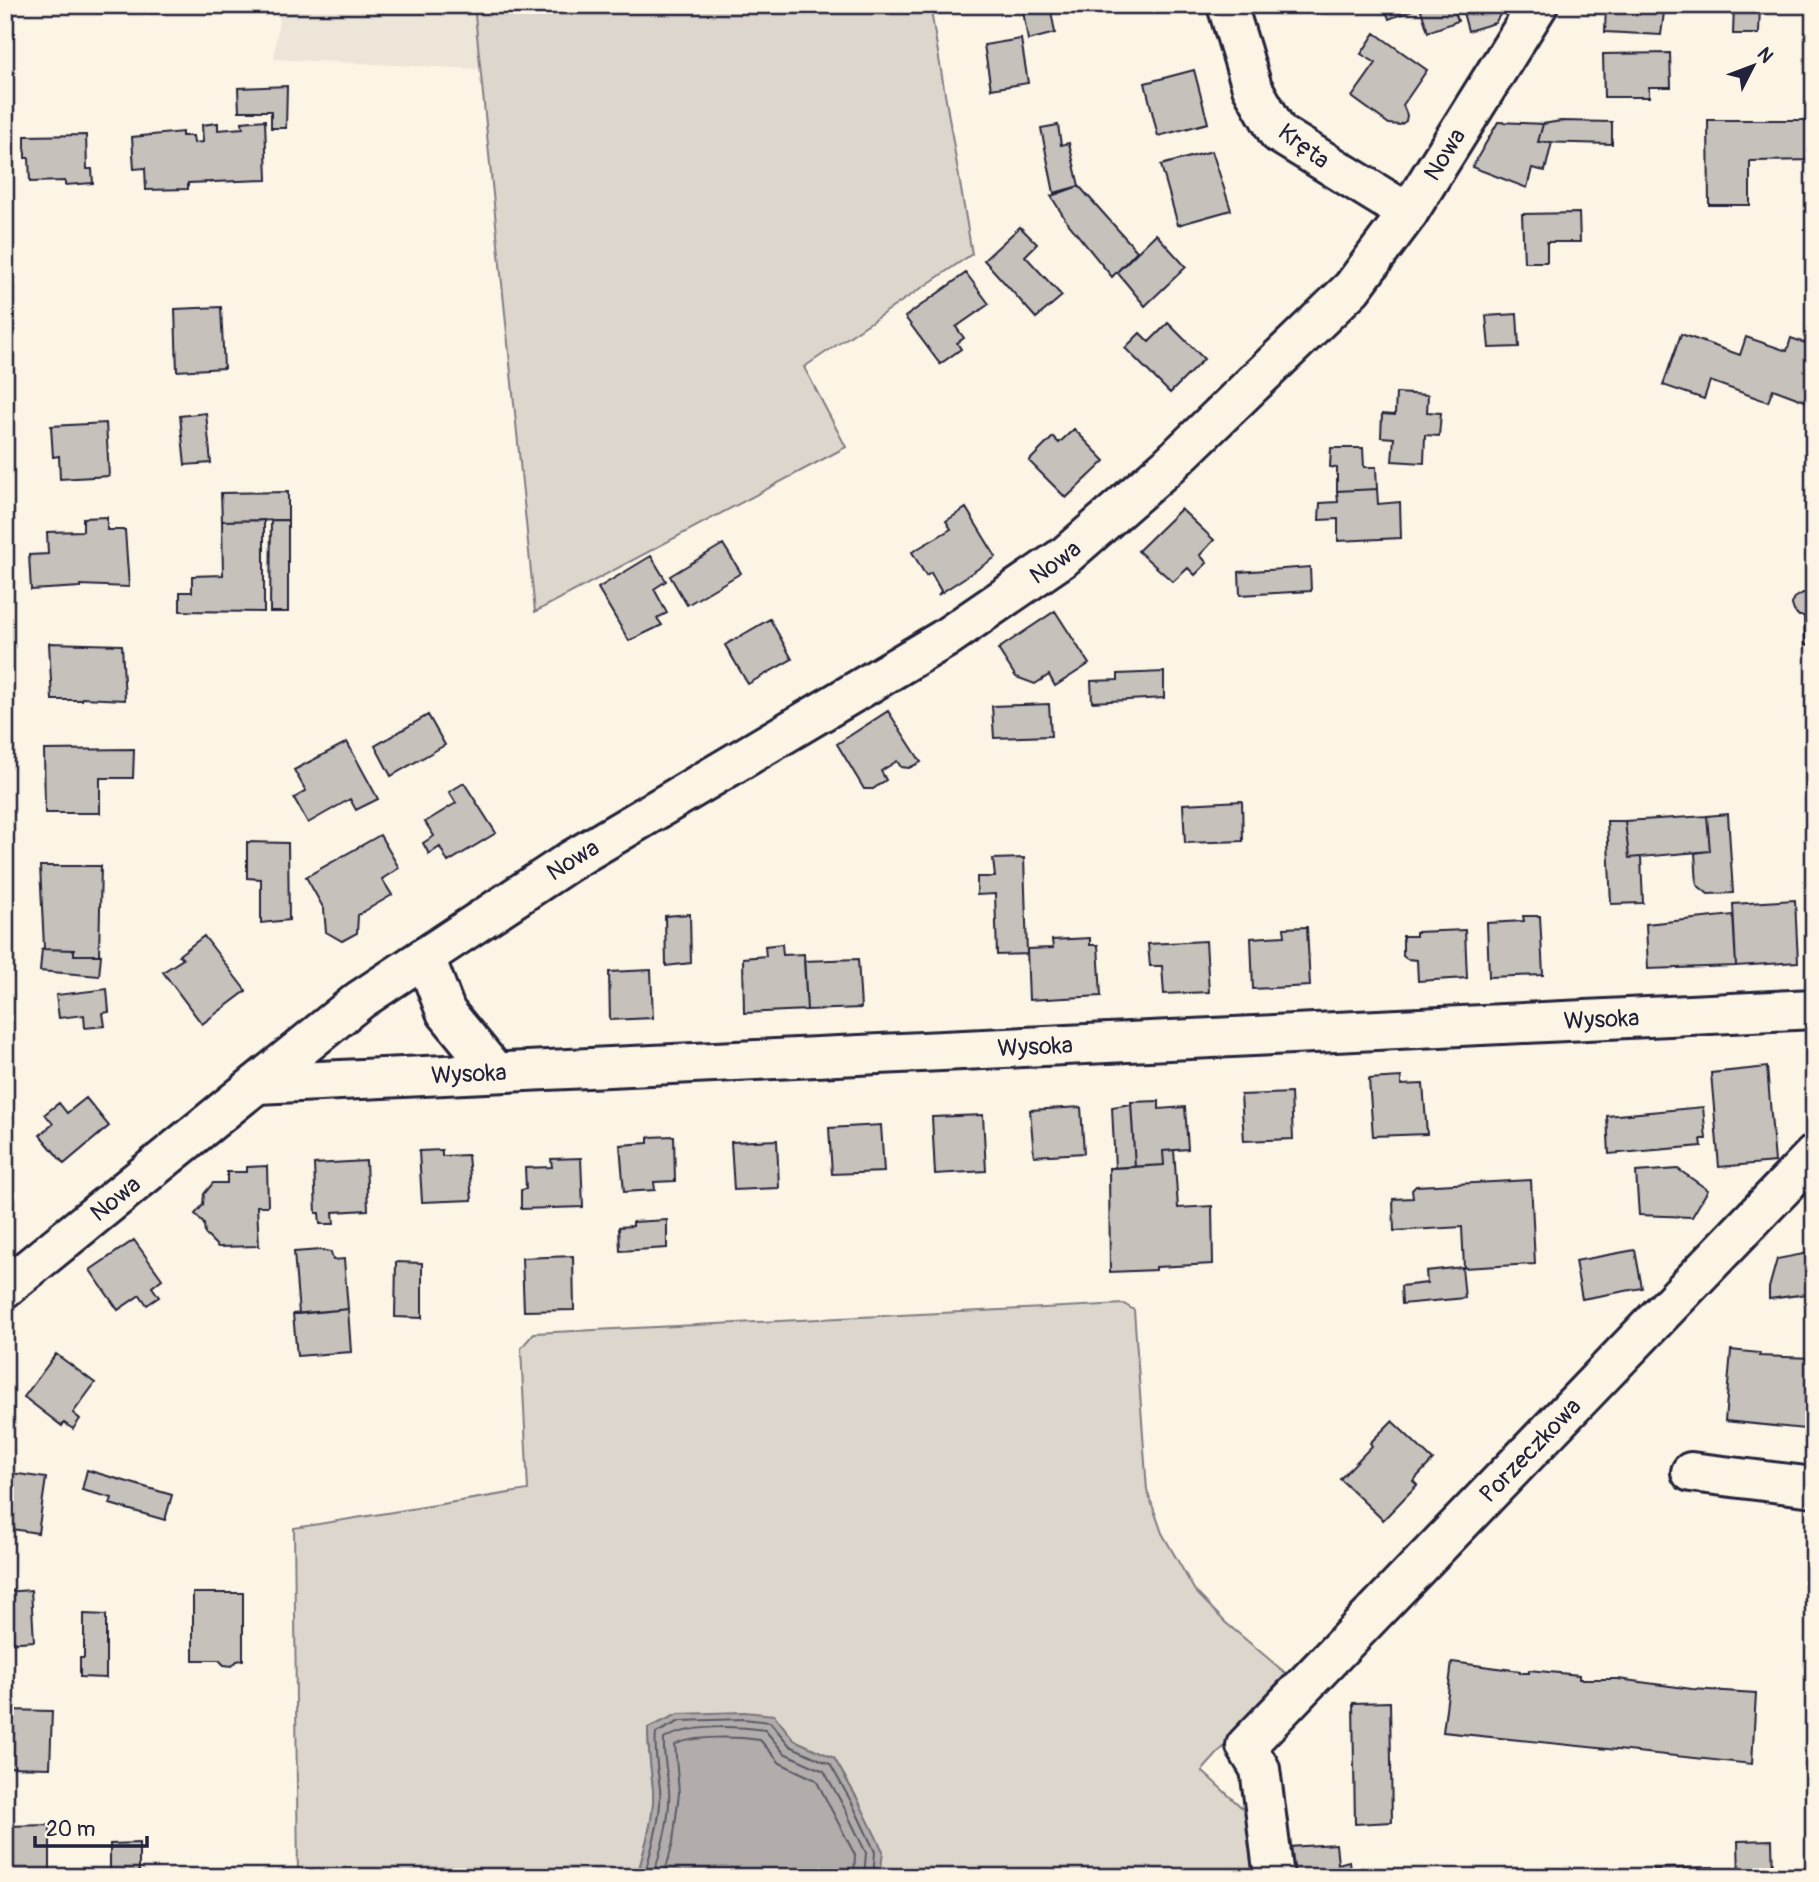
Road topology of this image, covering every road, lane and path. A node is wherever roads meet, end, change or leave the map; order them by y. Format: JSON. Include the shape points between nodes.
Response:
{"nodes":[{"id":1,"x":1227,"y":5,"type":"edge"},
{"id":2,"x":1538,"y":5,"type":"edge"},
{"id":3,"x":1408,"y":213,"type":"junction"},
{"id":4,"x":425,"y":957,"type":"junction"},
{"id":5,"x":1814,"y":1009,"type":"edge"},
{"id":6,"x":495,"y":1072,"type":"junction"},
{"id":7,"x":257,"y":1084,"type":"junction"},
{"id":8,"x":1814,"y":1155,"type":"edge"},
{"id":9,"x":5,"y":1288,"type":"edge"},
{"id":10,"x":1691,"y":1472,"type":"dead end"},
{"id":11,"x":1814,"y":1487,"type":"edge"},
{"id":12,"x":1274,"y":1877,"type":"edge"}],
"edges":[{"from":1,"to":3,"type":"street","name":"Kręta","via":[[1252,87],[1278,133]]},
{"from":2,"to":3,"type":"street","name":"Nowa"},
{"from":3,"to":4,"type":"street","name":"Nowa","via":[[1352,288],[1168,466],[1065,555],[944,639],[570,861]]},
{"from":4,"to":6,"type":"street","via":[[446,1012]]},
{"from":4,"to":7,"type":"street","name":"Nowa","via":[[360,1000]]},
{"from":5,"to":6,"type":"street","name":"Wysoka"},
{"from":6,"to":7,"type":"street","name":"Wysoka"},
{"from":7,"to":9,"type":"street","name":"Nowa"},
{"from":8,"to":12,"type":"street","name":"Porzeczkowa","via":[[1247,1746],[1260,1769]]},
{"from":10,"to":11,"type":"street"}]}
